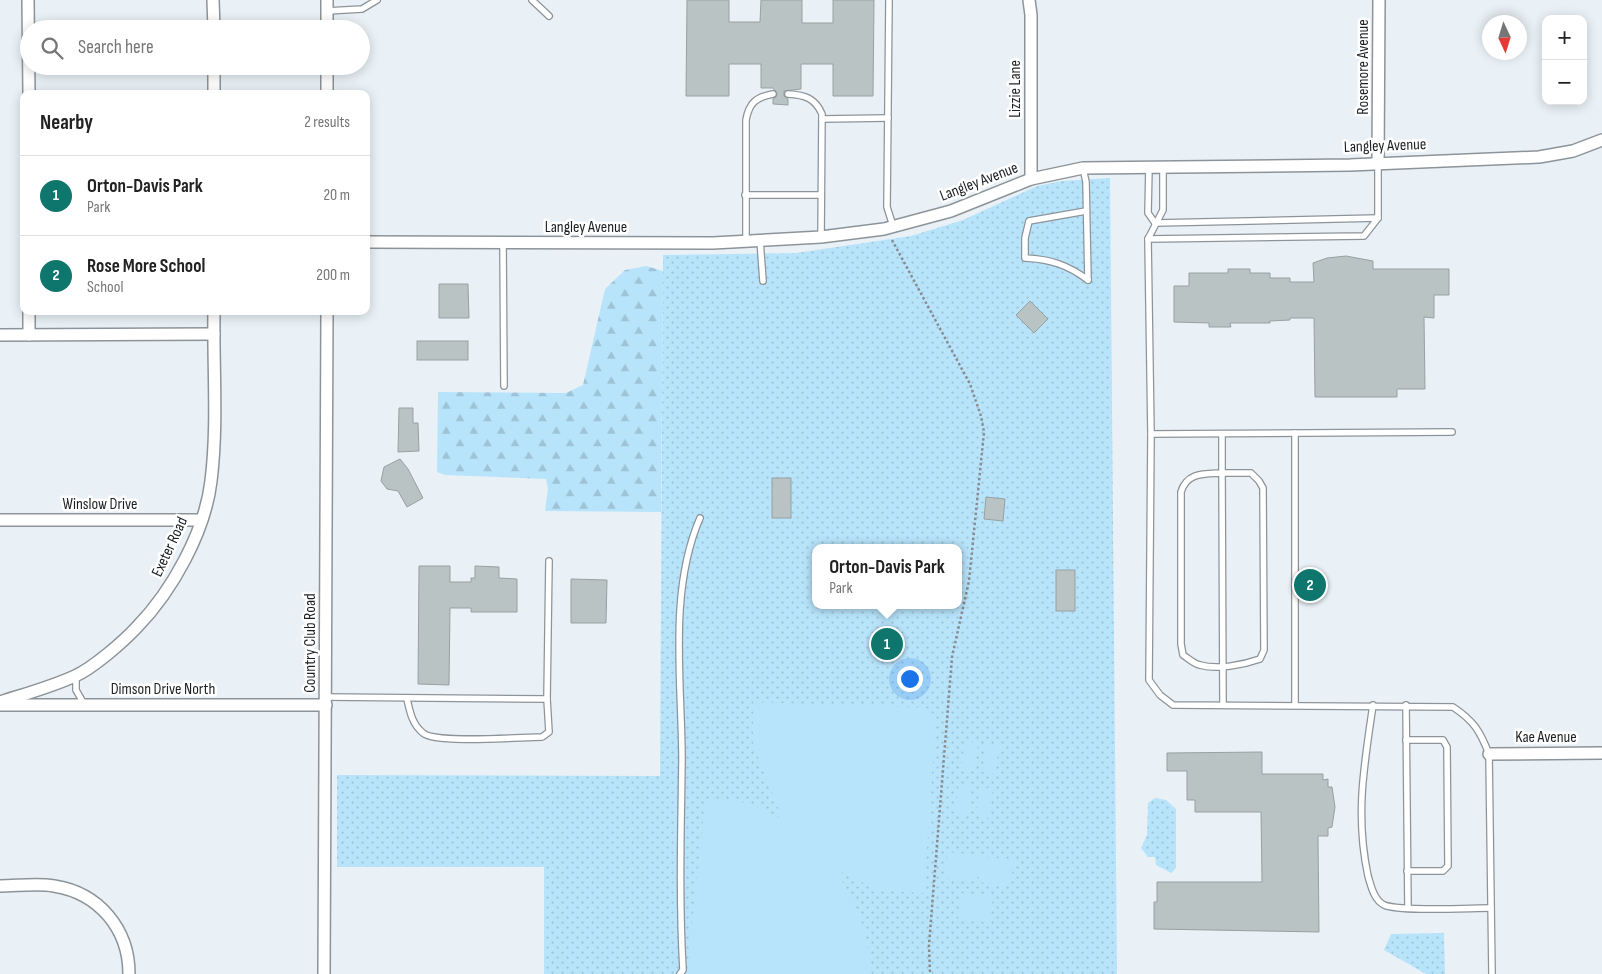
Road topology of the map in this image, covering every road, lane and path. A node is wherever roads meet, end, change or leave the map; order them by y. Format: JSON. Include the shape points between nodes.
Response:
{"nodes":[{"id":1,"x":28,"y":0,"type":"edge"},
{"id":2,"x":213,"y":0,"type":"edge"},
{"id":3,"x":377,"y":0,"type":"edge"},
{"id":4,"x":532,"y":0,"type":"edge"},
{"id":5,"x":889,"y":0,"type":"edge"},
{"id":6,"x":1029,"y":0,"type":"edge"},
{"id":7,"x":1379,"y":0,"type":"edge"},
{"id":8,"x":327,"y":5,"type":"edge"},
{"id":9,"x":548,"y":16,"type":"dead end"},
{"id":10,"x":28,"y":20,"type":"edge"},
{"id":11,"x":214,"y":20,"type":"edge"},
{"id":12,"x":327,"y":20,"type":"edge"},
{"id":13,"x":29,"y":75,"type":"edge"},
{"id":14,"x":214,"y":75,"type":"edge"},
{"id":15,"x":327,"y":75,"type":"edge"},
{"id":16,"x":29,"y":90,"type":"edge"},
{"id":17,"x":214,"y":90,"type":"edge"},
{"id":18,"x":327,"y":90,"type":"edge"},
{"id":19,"x":773,"y":94,"type":"dead end"},
{"id":20,"x":788,"y":94,"type":"dead end"},
{"id":21,"x":888,"y":118,"type":"junction"},
{"id":22,"x":822,"y":119,"type":"junction"},
{"id":23,"x":1602,"y":140,"type":"edge"},
{"id":24,"x":1378,"y":163,"type":"junction"},
{"id":25,"x":1149,"y":166,"type":"junction"},
{"id":26,"x":1163,"y":166,"type":"junction"},
{"id":27,"x":1083,"y":168,"type":"junction"},
{"id":28,"x":1032,"y":179,"type":"junction"},
{"id":29,"x":821,"y":195,"type":"junction"},
{"id":30,"x":745,"y":196,"type":"junction"},
{"id":31,"x":1086,"y":210,"type":"junction"},
{"id":32,"x":1378,"y":218,"type":"junction"},
{"id":33,"x":1155,"y":223,"type":"junction"},
{"id":34,"x":888,"y":228,"type":"junction"},
{"id":35,"x":821,"y":237,"type":"junction"},
{"id":36,"x":1148,"y":239,"type":"junction"},
{"id":37,"x":760,"y":240,"type":"junction"},
{"id":38,"x":746,"y":241,"type":"junction"},
{"id":39,"x":370,"y":242,"type":"edge"},
{"id":40,"x":503,"y":243,"type":"junction"},
{"id":41,"x":763,"y":281,"type":"dead end"},
{"id":42,"x":29,"y":315,"type":"edge"},
{"id":43,"x":214,"y":315,"type":"edge"},
{"id":44,"x":327,"y":315,"type":"edge"},
{"id":45,"x":214,"y":334,"type":"junction"},
{"id":46,"x":0,"y":335,"type":"edge"},
{"id":47,"x":29,"y":335,"type":"junction"},
{"id":48,"x":504,"y":386,"type":"dead end"},
{"id":49,"x":1452,"y":432,"type":"dead end"},
{"id":50,"x":1295,"y":433,"type":"junction"},
{"id":51,"x":1151,"y":434,"type":"junction"},
{"id":52,"x":1222,"y":434,"type":"junction"},
{"id":53,"x":1222,"y":473,"type":"junction"},
{"id":54,"x":700,"y":518,"type":"dead end"},
{"id":55,"x":0,"y":520,"type":"edge"},
{"id":56,"x":201,"y":520,"type":"junction"},
{"id":57,"x":549,"y":561,"type":"dead end"},
{"id":58,"x":1222,"y":666,"type":"junction"},
{"id":59,"x":76,"y":676,"type":"junction"},
{"id":60,"x":407,"y":699,"type":"junction"},
{"id":61,"x":548,"y":699,"type":"junction"},
{"id":62,"x":326,"y":701,"type":"junction"},
{"id":63,"x":0,"y":704,"type":"edge"},
{"id":64,"x":1295,"y":704,"type":"junction"},
{"id":65,"x":84,"y":705,"type":"junction"},
{"id":66,"x":1223,"y":705,"type":"junction"},
{"id":67,"x":1373,"y":705,"type":"junction"},
{"id":68,"x":1406,"y":705,"type":"junction"},
{"id":69,"x":1406,"y":740,"type":"junction"},
{"id":70,"x":1602,"y":753,"type":"edge"},
{"id":71,"x":1489,"y":754,"type":"junction"},
{"id":72,"x":1408,"y":871,"type":"junction"},
{"id":73,"x":0,"y":886,"type":"edge"},
{"id":74,"x":1408,"y":908,"type":"junction"},
{"id":75,"x":1491,"y":908,"type":"junction"},
{"id":76,"x":129,"y":974,"type":"edge"},
{"id":77,"x":324,"y":974,"type":"edge"},
{"id":78,"x":680,"y":974,"type":"edge"},
{"id":79,"x":930,"y":974,"type":"edge"},
{"id":80,"x":1492,"y":974,"type":"edge"}],
"edges":[{"from":1,"to":10,"type":"street"},
{"from":2,"to":11,"type":"street"},
{"from":3,"to":8,"type":"lane","via":[[362,8]]},
{"from":4,"to":9,"type":"lane"},
{"from":5,"to":21,"type":"lane"},
{"from":6,"to":28,"type":"street","name":"Lizzie Lane"},
{"from":7,"to":24,"type":"street","name":"Rosemore Avenue"},
{"from":8,"to":12,"type":"street"},
{"from":13,"to":16,"type":"street"},
{"from":14,"to":17,"type":"street"},
{"from":15,"to":18,"type":"street"},
{"from":19,"to":30,"type":"lane","via":[[761,96],[748,109]]},
{"from":20,"to":22,"type":"lane","via":[[810,98],[818,104]]},
{"from":21,"to":22,"type":"lane"},
{"from":21,"to":34,"type":"lane"},
{"from":22,"to":29,"type":"lane"},
{"from":23,"to":24,"type":"street","name":"Langley Avenue","via":[[1574,151],[1539,158]]},
{"from":24,"to":26,"type":"street","name":"Langley Avenue"},
{"from":24,"to":32,"type":"lane"},
{"from":25,"to":26,"type":"street","name":"Langley Avenue"},
{"from":25,"to":27,"type":"street","name":"Langley Avenue"},
{"from":25,"to":33,"type":"lane","via":[[1148,212]]},
{"from":26,"to":33,"type":"lane","via":[[1163,210]]},
{"from":27,"to":28,"type":"street","name":"Langley Avenue"},
{"from":27,"to":31,"type":"lane"},
{"from":28,"to":34,"type":"street","name":"Langley Avenue","via":[[951,211]]},
{"from":29,"to":30,"type":"lane"},
{"from":29,"to":35,"type":"lane"},
{"from":30,"to":38,"type":"lane"},
{"from":31,"to":31,"type":"lane","via":[[1088,280],[1056,262],[1025,258],[1029,221]]},
{"from":32,"to":33,"type":"lane"},
{"from":32,"to":36,"type":"lane","via":[[1364,236]]},
{"from":33,"to":36,"type":"lane"},
{"from":34,"to":35,"type":"street","name":"Langley Avenue"},
{"from":34,"to":79,"type":"path","via":[[970,384],[982,416],[984,432],[969,581],[952,657],[928,945]]},
{"from":35,"to":37,"type":"street","name":"Langley Avenue"},
{"from":36,"to":51,"type":"lane"},
{"from":37,"to":38,"type":"street","name":"Langley Avenue"},
{"from":37,"to":41,"type":"lane"},
{"from":38,"to":40,"type":"street","name":"Langley Avenue"},
{"from":39,"to":40,"type":"street","name":"Langley Avenue"},
{"from":40,"to":48,"type":"lane"},
{"from":42,"to":47,"type":"street"},
{"from":43,"to":45,"type":"street","name":"Exeter Road"},
{"from":44,"to":62,"type":"street","name":"Country Club Road"},
{"from":45,"to":47,"type":"street"},
{"from":45,"to":56,"type":"street","name":"Exeter Road","via":[[215,433],[211,483]]},
{"from":46,"to":47,"type":"street"},
{"from":49,"to":50,"type":"lane"},
{"from":50,"to":52,"type":"lane"},
{"from":50,"to":64,"type":"lane"},
{"from":51,"to":52,"type":"lane"},
{"from":51,"to":66,"type":"lane","via":[[1149,680],[1160,695],[1174,705]]},
{"from":52,"to":53,"type":"lane"},
{"from":53,"to":58,"type":"lane"},
{"from":53,"to":58,"type":"lane","via":[[1193,475],[1184,482],[1181,492],[1181,644],[1182,655],[1200,665]]},
{"from":53,"to":58,"type":"lane","via":[[1251,473],[1263,488],[1264,640],[1260,659],[1240,666]]},
{"from":54,"to":78,"type":"lane","via":[[683,572],[679,625],[682,761]]},
{"from":55,"to":56,"type":"street","name":"Winslow Drive"},
{"from":56,"to":59,"type":"street","name":"Exeter Road","via":[[175,580],[154,610],[125,640]]},
{"from":57,"to":61,"type":"lane"},
{"from":58,"to":66,"type":"lane"},
{"from":59,"to":63,"type":"street","name":"Exeter Road"},
{"from":59,"to":65,"type":"lane","via":[[76,690]]},
{"from":60,"to":61,"type":"lane"},
{"from":60,"to":61,"type":"lane","via":[[411,720],[424,735],[443,739],[542,737],[549,732]]},
{"from":60,"to":62,"type":"lane"},
{"from":62,"to":65,"type":"street","name":"Dimson Drive North"},
{"from":62,"to":77,"type":"street","name":"Country Club Road"},
{"from":63,"to":65,"type":"street","name":"Dimson Drive North"},
{"from":64,"to":66,"type":"lane"},
{"from":64,"to":67,"type":"lane"},
{"from":67,"to":68,"type":"lane"},
{"from":67,"to":74,"type":"lane","via":[[1360,795],[1362,846],[1371,887],[1378,902]]},
{"from":68,"to":69,"type":"lane"},
{"from":68,"to":71,"type":"lane","via":[[1453,706],[1470,718],[1481,733]]},
{"from":69,"to":72,"type":"lane"},
{"from":69,"to":72,"type":"lane","via":[[1442,740],[1447,747],[1448,866],[1443,871]]},
{"from":70,"to":71,"type":"street","name":"Kae Avenue"},
{"from":71,"to":75,"type":"lane"},
{"from":72,"to":74,"type":"lane"},
{"from":73,"to":76,"type":"street","via":[[53,886],[91,899],[118,928],[126,948]]},
{"from":74,"to":75,"type":"lane"},
{"from":75,"to":80,"type":"lane"}]}
